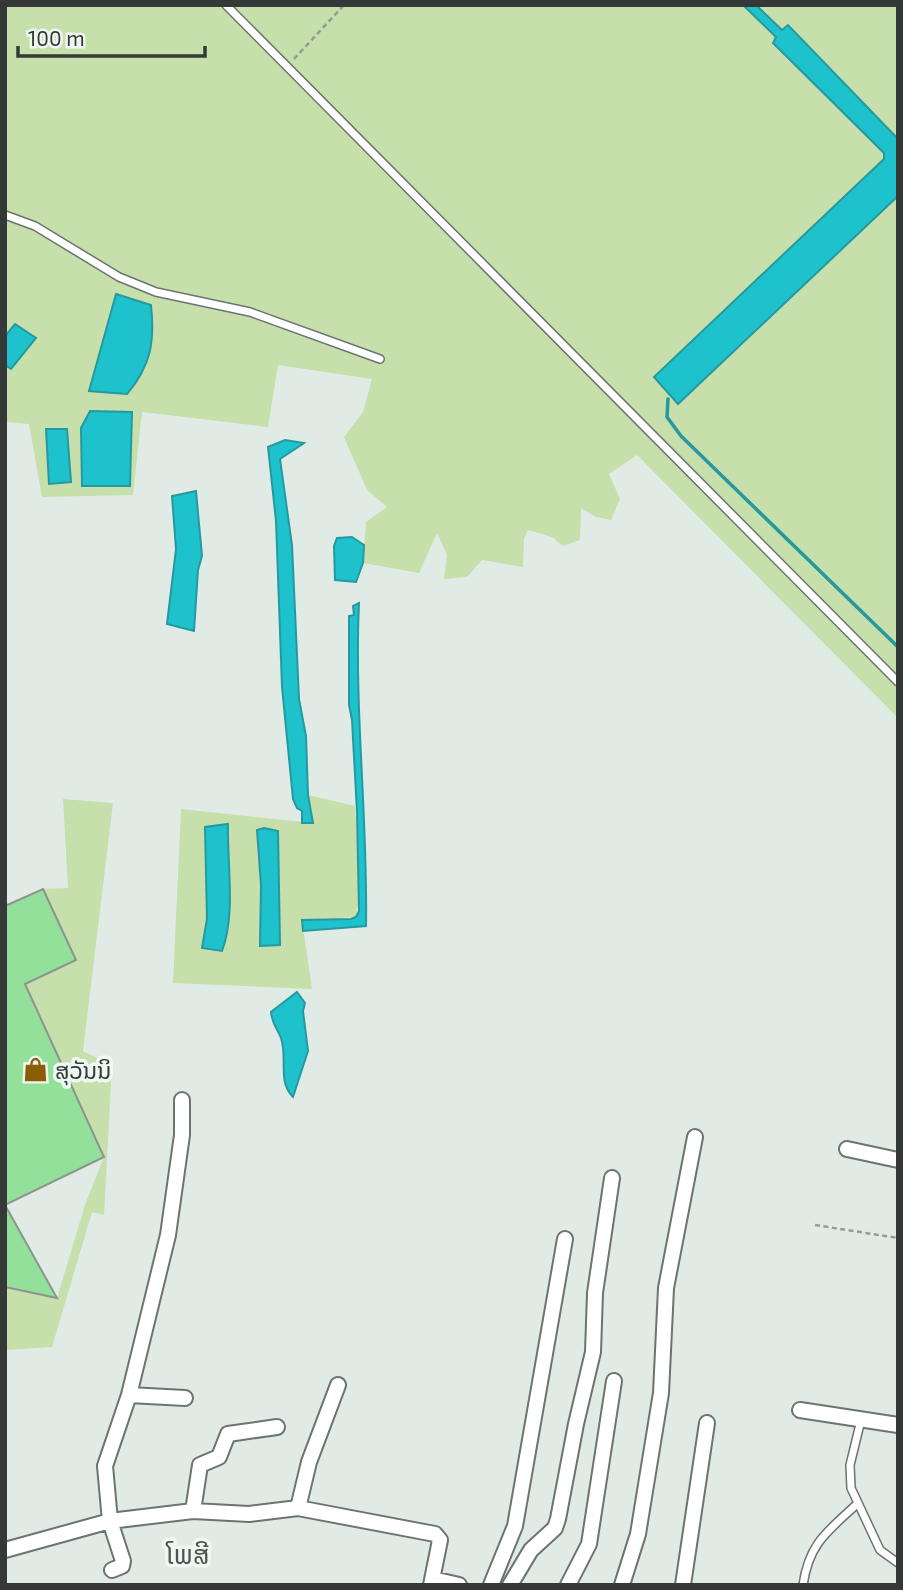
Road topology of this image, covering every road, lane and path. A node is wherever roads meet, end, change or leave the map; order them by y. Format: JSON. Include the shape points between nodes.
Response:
{"nodes":[{"id":1,"x":226,"y":5,"type":"edge"},
{"id":2,"x":344,"y":5,"type":"edge"},
{"id":3,"x":286,"y":67,"type":"junction"},
{"id":4,"x":5,"y":215,"type":"edge"},
{"id":5,"x":380,"y":359,"type":"dead end"},
{"id":6,"x":898,"y":682,"type":"edge"},
{"id":7,"x":183,"y":1101,"type":"dead end"},
{"id":8,"x":695,"y":1137,"type":"dead end"},
{"id":9,"x":847,"y":1149,"type":"dead end"},
{"id":10,"x":898,"y":1160,"type":"edge"},
{"id":11,"x":612,"y":1178,"type":"dead end"},
{"id":12,"x":815,"y":1225,"type":"dead end"},
{"id":13,"x":898,"y":1238,"type":"edge"},
{"id":14,"x":565,"y":1239,"type":"dead end"},
{"id":15,"x":614,"y":1381,"type":"dead end"},
{"id":16,"x":338,"y":1385,"type":"dead end"},
{"id":17,"x":129,"y":1395,"type":"junction"},
{"id":18,"x":185,"y":1398,"type":"dead end"},
{"id":19,"x":800,"y":1410,"type":"dead end"},
{"id":20,"x":861,"y":1419,"type":"junction"},
{"id":21,"x":707,"y":1423,"type":"dead end"},
{"id":22,"x":898,"y":1425,"type":"edge"},
{"id":23,"x":277,"y":1427,"type":"dead end"},
{"id":24,"x":857,"y":1504,"type":"junction"},
{"id":25,"x":298,"y":1508,"type":"junction"},
{"id":26,"x":193,"y":1511,"type":"junction"},
{"id":27,"x":110,"y":1521,"type":"junction"},
{"id":28,"x":5,"y":1550,"type":"edge"},
{"id":29,"x":898,"y":1563,"type":"edge"},
{"id":30,"x":112,"y":1570,"type":"dead end"},
{"id":31,"x":432,"y":1582,"type":"edge"},
{"id":32,"x":458,"y":1585,"type":"edge"},
{"id":33,"x":491,"y":1585,"type":"edge"},
{"id":34,"x":510,"y":1585,"type":"edge"},
{"id":35,"x":568,"y":1585,"type":"edge"},
{"id":36,"x":622,"y":1585,"type":"edge"},
{"id":37,"x":683,"y":1585,"type":"edge"},
{"id":38,"x":803,"y":1585,"type":"edge"}],
"edges":[{"from":1,"to":3,"type":"lane"},
{"from":2,"to":3,"type":"path"},
{"from":3,"to":6,"type":"lane"},
{"from":4,"to":5,"type":"lane","via":[[35,226],[119,277],[156,292],[250,312]]},
{"from":7,"to":17,"type":"street","via":[[183,1135],[168,1235]]},
{"from":8,"to":36,"type":"street","via":[[666,1288],[659,1406],[638,1534]]},
{"from":9,"to":10,"type":"street"},
{"from":11,"to":34,"type":"street","via":[[594,1293],[593,1352],[558,1519],[555,1528],[531,1550]]},
{"from":12,"to":13,"type":"path"},
{"from":14,"to":33,"type":"street","via":[[515,1526]]},
{"from":15,"to":35,"type":"street","via":[[589,1545]]},
{"from":16,"to":25,"type":"street","via":[[309,1462]]},
{"from":17,"to":18,"type":"street"},
{"from":17,"to":27,"type":"street","via":[[107,1456]]},
{"from":19,"to":20,"type":"street"},
{"from":20,"to":22,"type":"street"},
{"from":20,"to":24,"type":"lane","via":[[850,1465]]},
{"from":21,"to":37,"type":"street"},
{"from":23,"to":26,"type":"street","via":[[228,1434],[219,1457],[201,1465]]},
{"from":24,"to":29,"type":"lane","via":[[880,1550]]},
{"from":24,"to":38,"type":"lane","via":[[818,1540],[807,1561]]},
{"from":25,"to":26,"type":"street","via":[[249,1514]]},
{"from":25,"to":31,"type":"street","via":[[435,1534],[440,1540]]},
{"from":26,"to":27,"type":"street"},
{"from":27,"to":28,"type":"street"},
{"from":27,"to":30,"type":"street","via":[[123,1561]]},
{"from":31,"to":32,"type":"street"}]}
